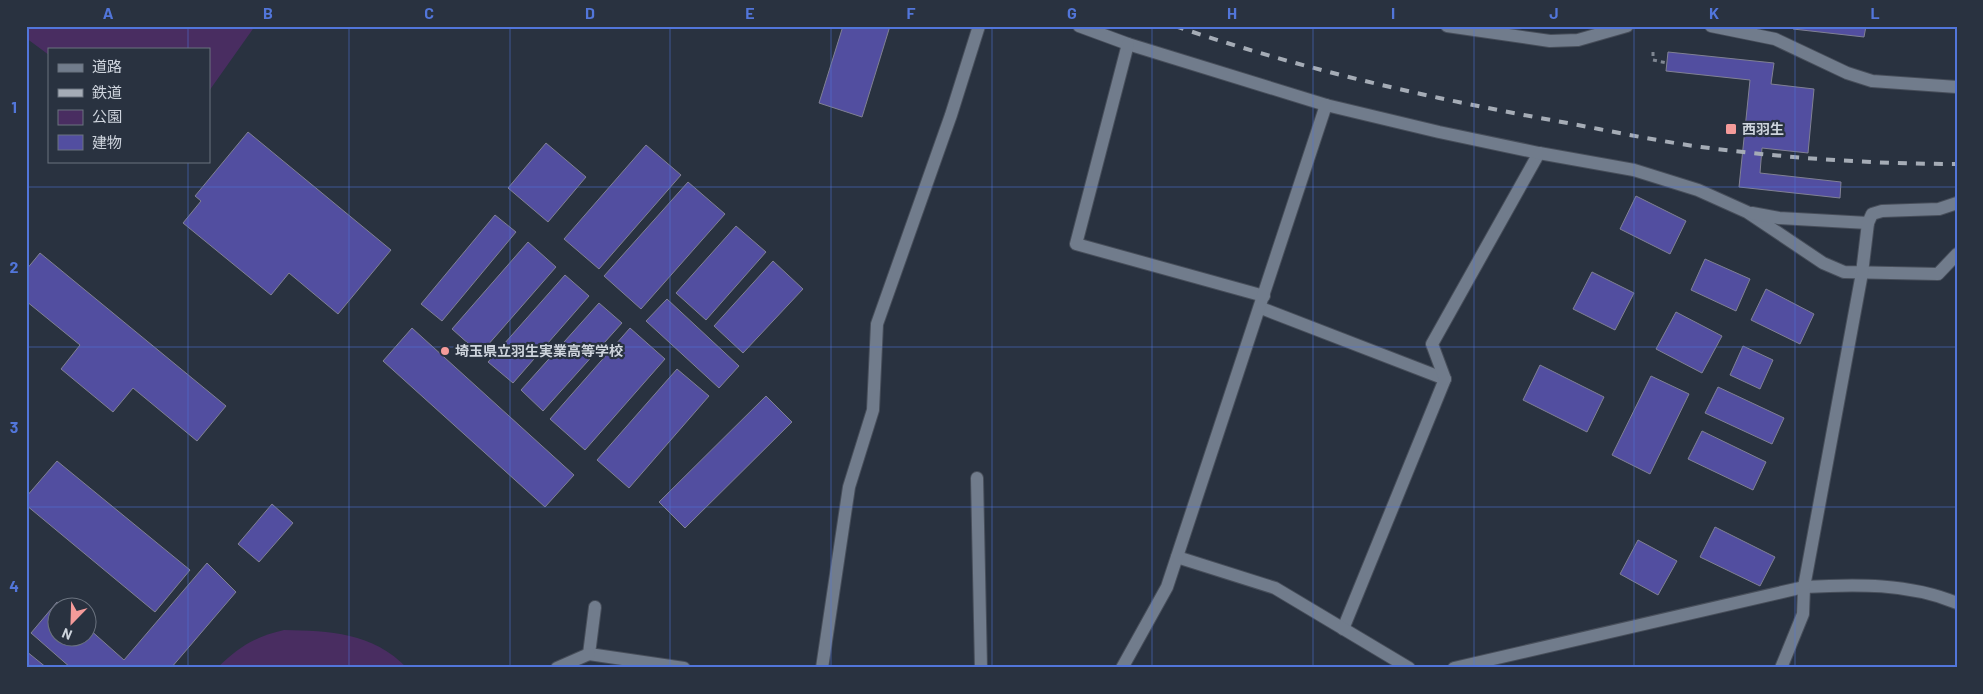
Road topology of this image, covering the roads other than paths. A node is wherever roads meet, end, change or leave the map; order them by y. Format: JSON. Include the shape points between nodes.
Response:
{"nodes":[{"id":1,"x":979,"y":26,"type":"edge"},
{"id":2,"x":1080,"y":26,"type":"edge"},
{"id":3,"x":1447,"y":26,"type":"edge"},
{"id":4,"x":1627,"y":26,"type":"edge"},
{"id":5,"x":1711,"y":26,"type":"edge"},
{"id":6,"x":1128,"y":44,"type":"junction"},
{"id":7,"x":1957,"y":87,"type":"edge"},
{"id":8,"x":1326,"y":105,"type":"junction"},
{"id":9,"x":1539,"y":153,"type":"junction"},
{"id":10,"x":1957,"y":203,"type":"edge"},
{"id":11,"x":1747,"y":212,"type":"junction"},
{"id":12,"x":1868,"y":223,"type":"junction"},
{"id":13,"x":1957,"y":254,"type":"edge"},
{"id":14,"x":1862,"y":273,"type":"junction"},
{"id":15,"x":1263,"y":302,"type":"junction"},
{"id":16,"x":1445,"y":378,"type":"junction"},
{"id":17,"x":977,"y":478,"type":"dead end"},
{"id":18,"x":1177,"y":557,"type":"junction"},
{"id":19,"x":1804,"y":587,"type":"junction"},
{"id":20,"x":1957,"y":603,"type":"edge"},
{"id":21,"x":596,"y":607,"type":"dead end"},
{"id":22,"x":1342,"y":629,"type":"junction"},
{"id":23,"x":589,"y":654,"type":"junction"},
{"id":24,"x":557,"y":668,"type":"edge"},
{"id":25,"x":684,"y":668,"type":"edge"},
{"id":26,"x":822,"y":668,"type":"edge"},
{"id":27,"x":981,"y":668,"type":"edge"},
{"id":28,"x":1122,"y":668,"type":"edge"},
{"id":29,"x":1409,"y":668,"type":"edge"},
{"id":30,"x":1454,"y":668,"type":"edge"},
{"id":31,"x":1781,"y":668,"type":"edge"}],
"edges":[{"from":1,"to":26,"type":"street","via":[[877,324],[873,410],[849,487]]},
{"from":2,"to":6,"type":"street"},
{"from":3,"to":4,"type":"street","via":[[1550,41],[1578,40]]},
{"from":5,"to":7,"type":"street","via":[[1775,39],[1846,73],[1872,81]]},
{"from":6,"to":8,"type":"street"},
{"from":6,"to":15,"type":"street","via":[[1076,244]]},
{"from":8,"to":9,"type":"street"},
{"from":8,"to":15,"type":"street"},
{"from":9,"to":11,"type":"street","via":[[1634,170],[1698,190]]},
{"from":9,"to":16,"type":"street","via":[[1432,344]]},
{"from":10,"to":12,"type":"street","via":[[1939,209],[1882,210],[1872,214]]},
{"from":11,"to":12,"type":"street","via":[[1779,218]]},
{"from":11,"to":14,"type":"street","via":[[1823,263],[1844,272]]},
{"from":12,"to":14,"type":"street"},
{"from":13,"to":14,"type":"street","via":[[1938,274]]},
{"from":14,"to":19,"type":"street"},
{"from":15,"to":16,"type":"street"},
{"from":15,"to":18,"type":"street"},
{"from":16,"to":22,"type":"street"},
{"from":17,"to":27,"type":"street"},
{"from":18,"to":22,"type":"street","via":[[1275,588]]},
{"from":18,"to":28,"type":"street","via":[[1168,587]]},
{"from":19,"to":20,"type":"street","via":[[1885,586]]},
{"from":19,"to":30,"type":"street"},
{"from":19,"to":31,"type":"street","via":[[1803,614]]},
{"from":21,"to":23,"type":"street"},
{"from":22,"to":29,"type":"street"},
{"from":23,"to":24,"type":"street"},
{"from":23,"to":25,"type":"street"}]}
